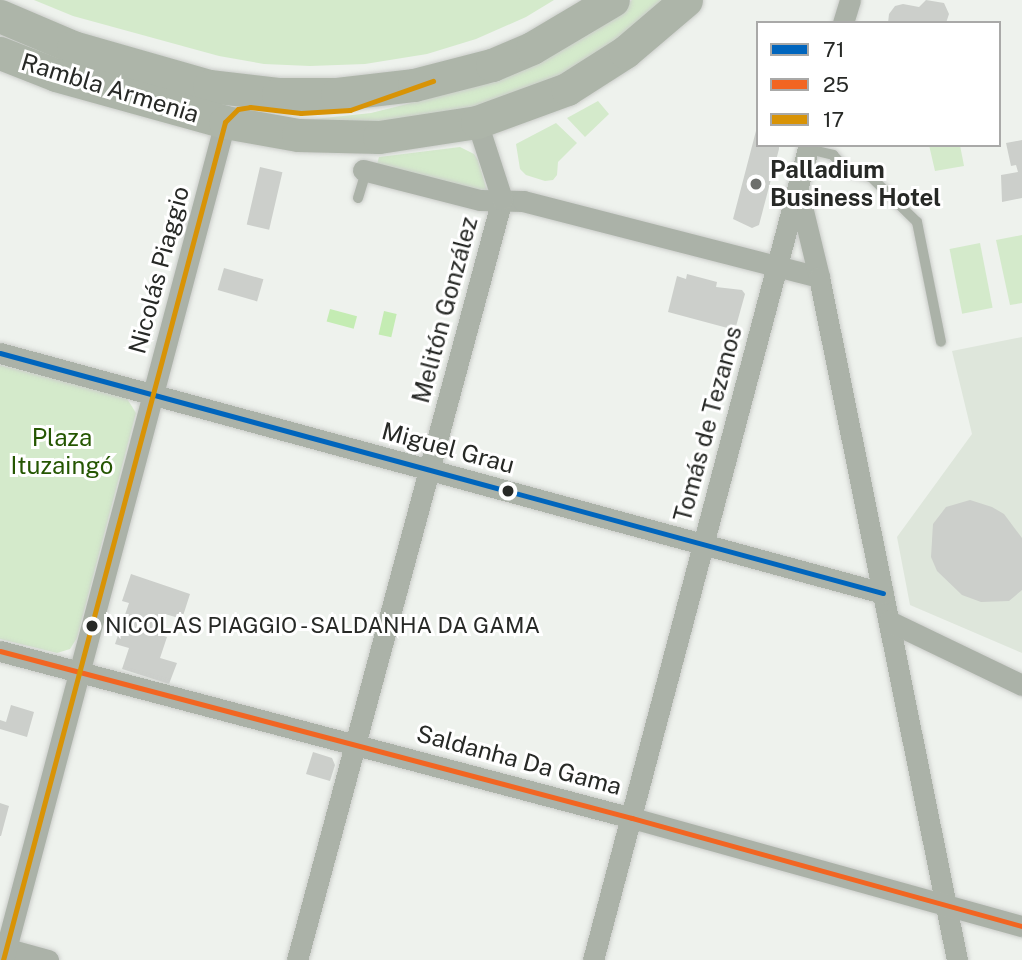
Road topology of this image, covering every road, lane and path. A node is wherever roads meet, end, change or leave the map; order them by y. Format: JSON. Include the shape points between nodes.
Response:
{"nodes":[{"id":1,"x":612,"y":0,"type":"edge"},
{"id":2,"x":687,"y":0,"type":"edge"},
{"id":3,"x":850,"y":0,"type":"edge"},
{"id":4,"x":0,"y":16,"type":"edge"},
{"id":5,"x":844,"y":21,"type":"edge"},
{"id":6,"x":0,"y":53,"type":"edge"},
{"id":7,"x":433,"y":81,"type":"junction"},
{"id":8,"x":225,"y":122,"type":"junction"},
{"id":9,"x":477,"y":122,"type":"junction"},
{"id":10,"x":808,"y":147,"type":"edge"},
{"id":11,"x":364,"y":171,"type":"joint"},
{"id":12,"x":798,"y":188,"type":"junction"},
{"id":13,"x":358,"y":198,"type":"dead end"},
{"id":14,"x":502,"y":199,"type":"junction"},
{"id":15,"x":777,"y":266,"type":"junction"},
{"id":16,"x":819,"y":276,"type":"junction"},
{"id":17,"x":941,"y":342,"type":"dead end"},
{"id":18,"x":0,"y":354,"type":"edge"},
{"id":19,"x":153,"y":396,"type":"junction"},
{"id":20,"x":430,"y":469,"type":"junction"},
{"id":21,"x":704,"y":546,"type":"junction"},
{"id":22,"x":883,"y":593,"type":"junction"},
{"id":23,"x":889,"y":621,"type":"junction"},
{"id":24,"x":0,"y":651,"type":"edge"},
{"id":25,"x":78,"y":672,"type":"junction"},
{"id":26,"x":1022,"y":685,"type":"edge"},
{"id":27,"x":355,"y":744,"type":"junction"},
{"id":28,"x":632,"y":818,"type":"junction"},
{"id":29,"x":946,"y":906,"type":"junction"},
{"id":30,"x":1022,"y":926,"type":"edge"},
{"id":31,"x":3,"y":952,"type":"edge"},
{"id":32,"x":48,"y":960,"type":"edge"},
{"id":33,"x":297,"y":960,"type":"edge"},
{"id":34,"x":593,"y":960,"type":"edge"},
{"id":35,"x":957,"y":960,"type":"edge"}],
"edges":[{"from":1,"to":7,"type":"main road","name":"Rambla Armenia","via":[[532,48]]},
{"from":2,"to":9,"type":"main road","name":"Rambla Armenia","via":[[602,68],[567,89]]},
{"from":3,"to":5,"type":"street"},
{"from":4,"to":7,"type":"main road","name":"Rambla Armenia","via":[[73,47],[209,86],[337,94]]},
{"from":6,"to":8,"type":"main road","name":"Rambla Armenia","via":[[56,75]]},
{"from":7,"to":8,"type":"main road","via":[[350,110],[301,113],[250,107],[238,109]]},
{"from":8,"to":9,"type":"main road","name":"Rambla Armenia","via":[[340,138],[411,135]]},
{"from":8,"to":19,"type":"street","name":"Nicolás Piaggio"},
{"from":9,"to":14,"type":"street","name":"Melitón González"},
{"from":10,"to":12,"type":"street","name":"Tomás de Tezanos"},
{"from":10,"to":17,"type":"lane","via":[[833,155],[849,172],[871,177],[917,222]]},
{"from":11,"to":13,"type":"lane"},
{"from":11,"to":14,"type":"street","via":[[480,200]]},
{"from":12,"to":15,"type":"street","name":"Tomás de Tezanos"},
{"from":12,"to":16,"type":"street"},
{"from":14,"to":15,"type":"street"},
{"from":14,"to":20,"type":"street","name":"Melitón González"},
{"from":15,"to":16,"type":"street"},
{"from":15,"to":21,"type":"street","name":"Tomás de Tezanos"},
{"from":16,"to":22,"type":"street"},
{"from":18,"to":19,"type":"street","name":"Miguel Grau"},
{"from":19,"to":20,"type":"street","name":"Miguel Grau"},
{"from":19,"to":25,"type":"street","name":"Nicolás Piaggio"},
{"from":20,"to":21,"type":"street","name":"Miguel Grau"},
{"from":20,"to":27,"type":"street","name":"Melitón González"},
{"from":21,"to":22,"type":"street","name":"Miguel Grau"},
{"from":21,"to":28,"type":"street","name":"Tomás de Tezanos"},
{"from":22,"to":23,"type":"street"},
{"from":23,"to":26,"type":"street"},
{"from":23,"to":29,"type":"street"},
{"from":24,"to":25,"type":"street","name":"Saldanha Da Gama"},
{"from":25,"to":27,"type":"street","name":"Saldanha Da Gama"},
{"from":25,"to":31,"type":"street","name":"Nicolás Piaggio"},
{"from":27,"to":28,"type":"street","name":"Saldanha Da Gama"},
{"from":27,"to":33,"type":"street","name":"Melitón González"},
{"from":28,"to":29,"type":"street","name":"Saldanha Da Gama"},
{"from":28,"to":34,"type":"street","name":"Tomás de Tezanos"},
{"from":29,"to":30,"type":"street","name":"Saldanha Da Gama"},
{"from":29,"to":35,"type":"street"},
{"from":31,"to":32,"type":"street"}]}
